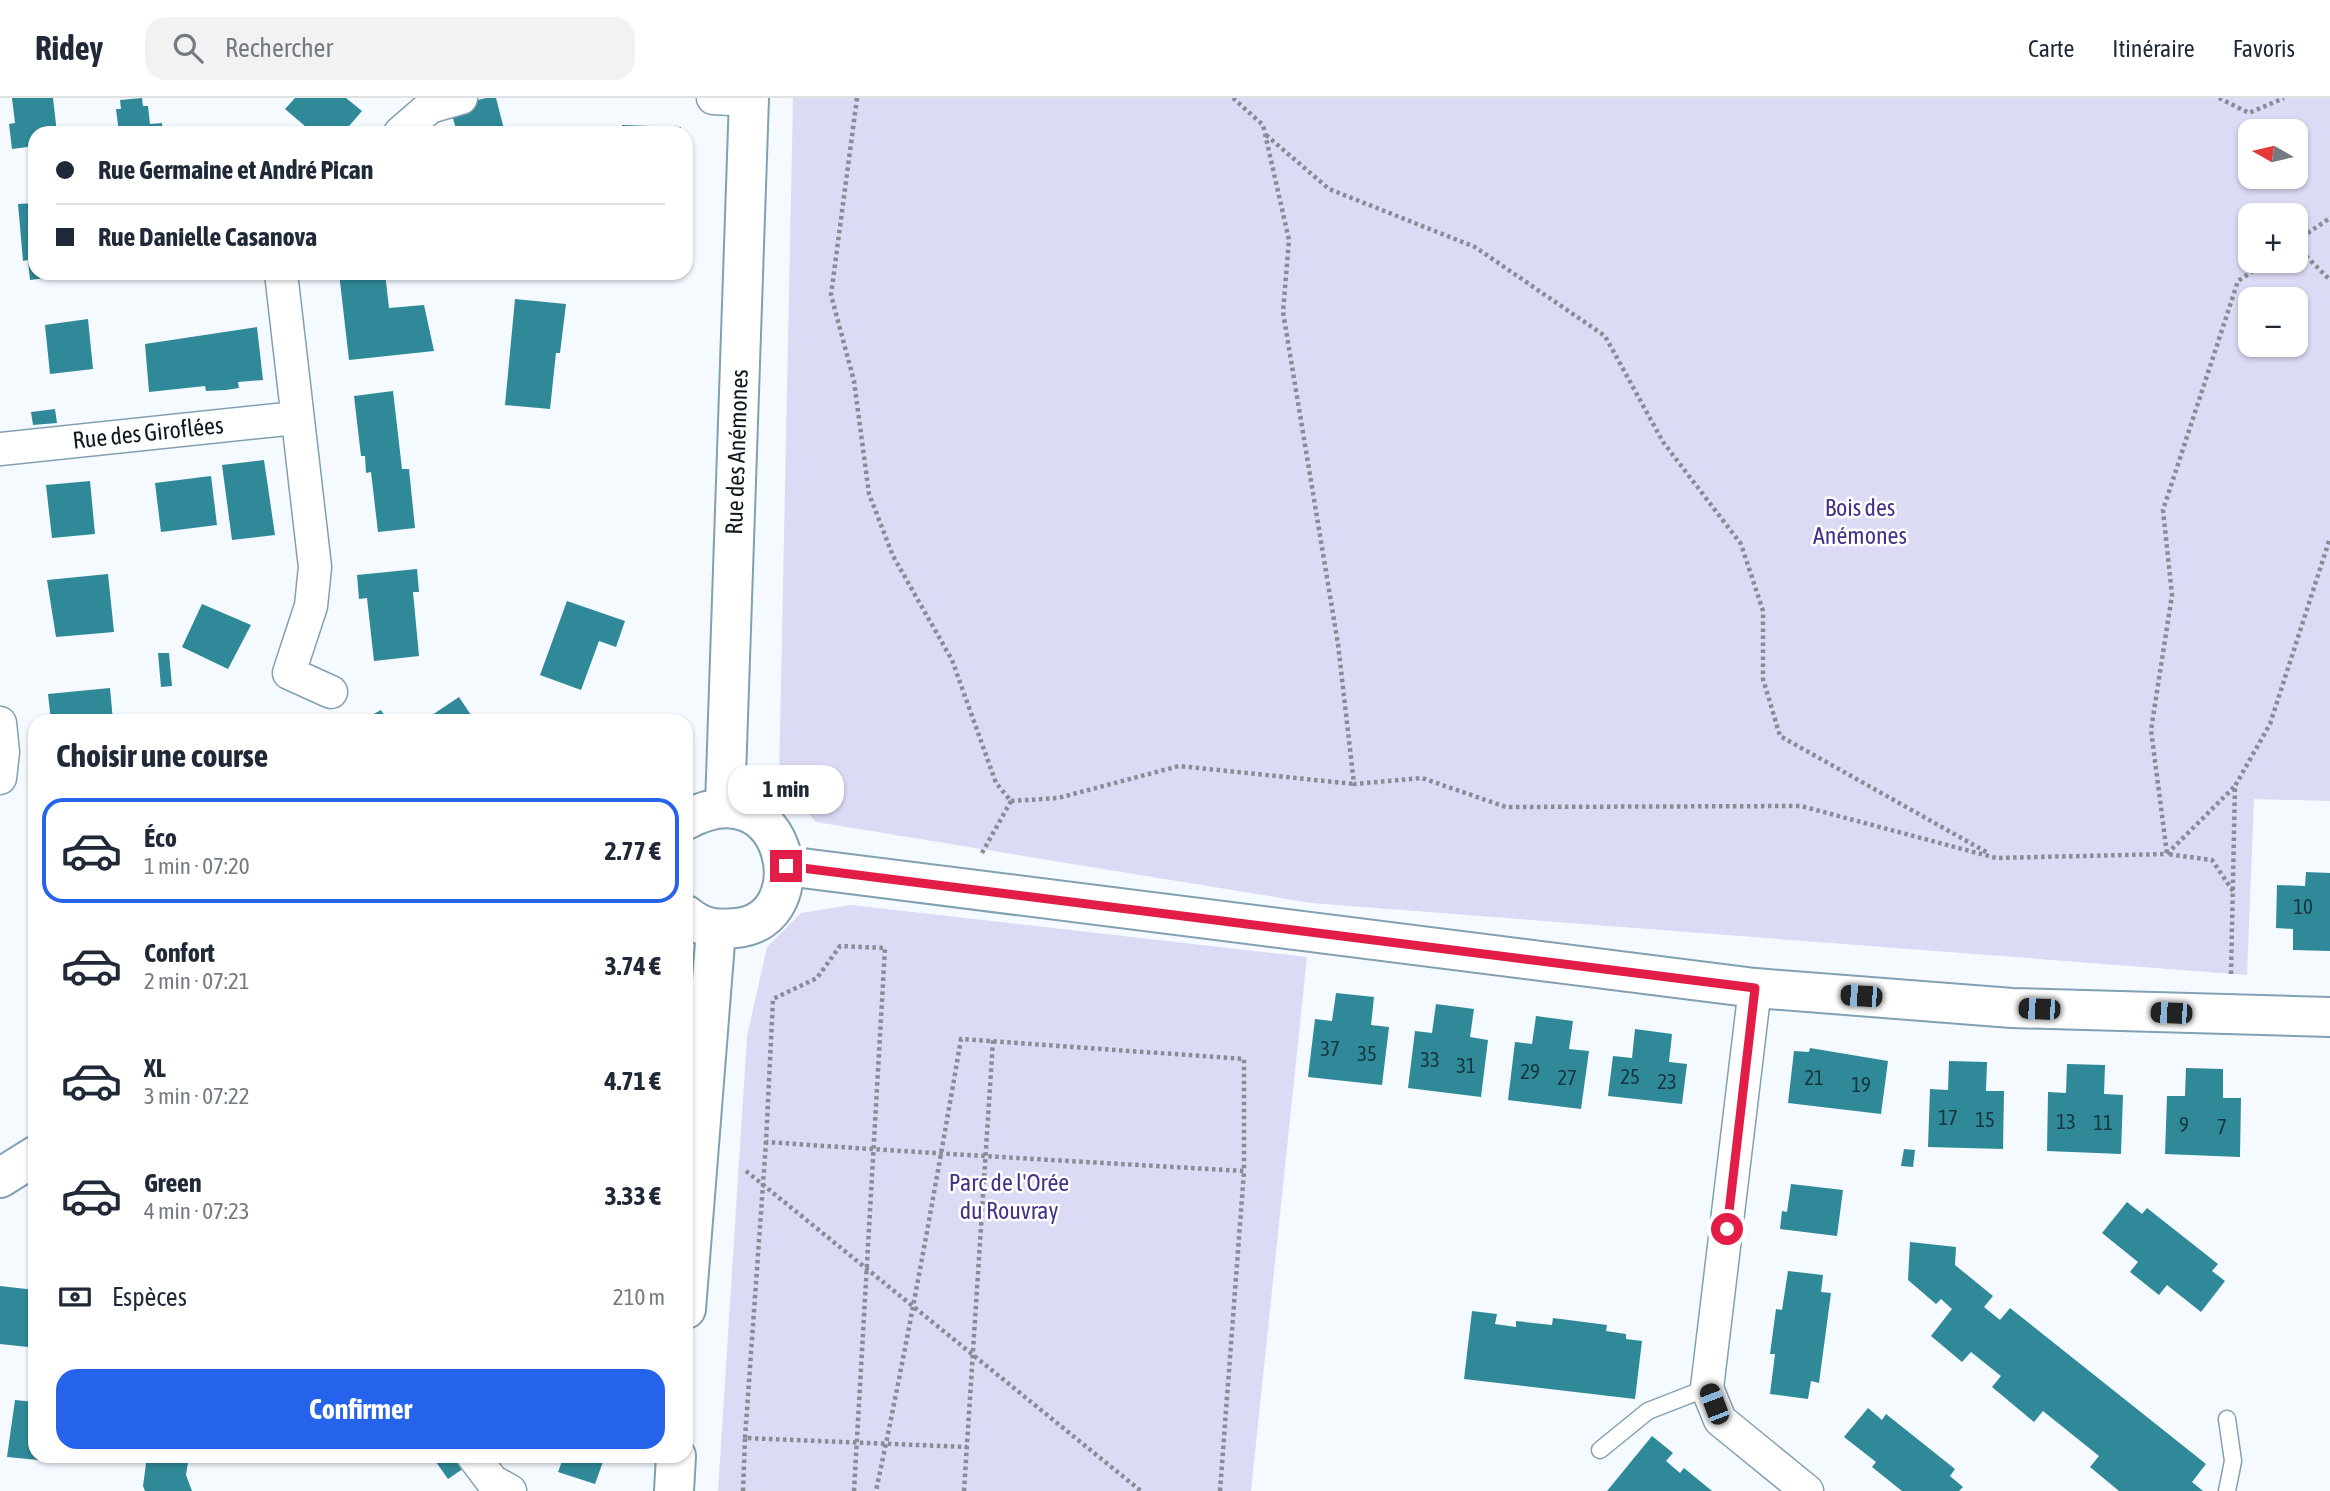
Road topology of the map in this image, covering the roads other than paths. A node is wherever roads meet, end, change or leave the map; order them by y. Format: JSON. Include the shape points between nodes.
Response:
{"nodes":[{"id":1,"x":461,"y":98,"type":"edge"},
{"id":2,"x":737,"y":99,"type":"edge"},
{"id":3,"x":408,"y":126,"type":"edge"},
{"id":4,"x":282,"y":280,"type":"edge"},
{"id":5,"x":296,"y":418,"type":"junction"},
{"id":6,"x":0,"y":449,"type":"edge"},
{"id":7,"x":331,"y":692,"type":"dead end"},
{"id":8,"x":0,"y":723,"type":"edge"},
{"id":9,"x":0,"y":778,"type":"edge"},
{"id":10,"x":724,"y":806,"type":"junction"},
{"id":11,"x":693,"y":816,"type":"edge"},
{"id":12,"x":786,"y":866,"type":"junction"},
{"id":13,"x":701,"y":923,"type":"edge"},
{"id":14,"x":1755,"y":988,"type":"junction"},
{"id":15,"x":2330,"y":1017,"type":"edge"},
{"id":16,"x":693,"y":1129,"type":"edge"},
{"id":17,"x":28,"y":1160,"type":"edge"},
{"id":18,"x":0,"y":1178,"type":"edge"},
{"id":19,"x":1707,"y":1388,"type":"junction"},
{"id":20,"x":2227,"y":1419,"type":"dead end"},
{"id":21,"x":1600,"y":1450,"type":"dead end"},
{"id":22,"x":478,"y":1463,"type":"edge"},
{"id":23,"x":676,"y":1463,"type":"edge"},
{"id":24,"x":510,"y":1491,"type":"edge"},
{"id":25,"x":674,"y":1491,"type":"edge"},
{"id":26,"x":1807,"y":1491,"type":"edge"},
{"id":27,"x":2227,"y":1491,"type":"edge"}],
"edges":[{"from":1,"to":3,"type":"street","via":[[430,107]]},
{"from":2,"to":10,"type":"street","name":"Rue des Anémones"},
{"from":4,"to":5,"type":"street"},
{"from":5,"to":6,"type":"street","name":"Rue des Giroflées"},
{"from":5,"to":7,"type":"street","via":[[315,567],[311,606],[289,673]]},
{"from":8,"to":9,"type":"street"},
{"from":10,"to":11,"type":"street"},
{"from":10,"to":12,"type":"street","via":[[754,814],[772,830]]},
{"from":12,"to":13,"type":"street","via":[[782,888],[762,917],[742,928]]},
{"from":12,"to":14,"type":"street"},
{"from":13,"to":16,"type":"street"},
{"from":14,"to":15,"type":"street","via":[[2012,1008]]},
{"from":14,"to":19,"type":"street"},
{"from":17,"to":18,"type":"street"},
{"from":19,"to":21,"type":"lane","via":[[1648,1412]]},
{"from":19,"to":26,"type":"street","via":[[1720,1420]]},
{"from":20,"to":27,"type":"lane","via":[[2233,1461]]},
{"from":22,"to":24,"type":"street","via":[[492,1481]]},
{"from":23,"to":25,"type":"street"}]}
